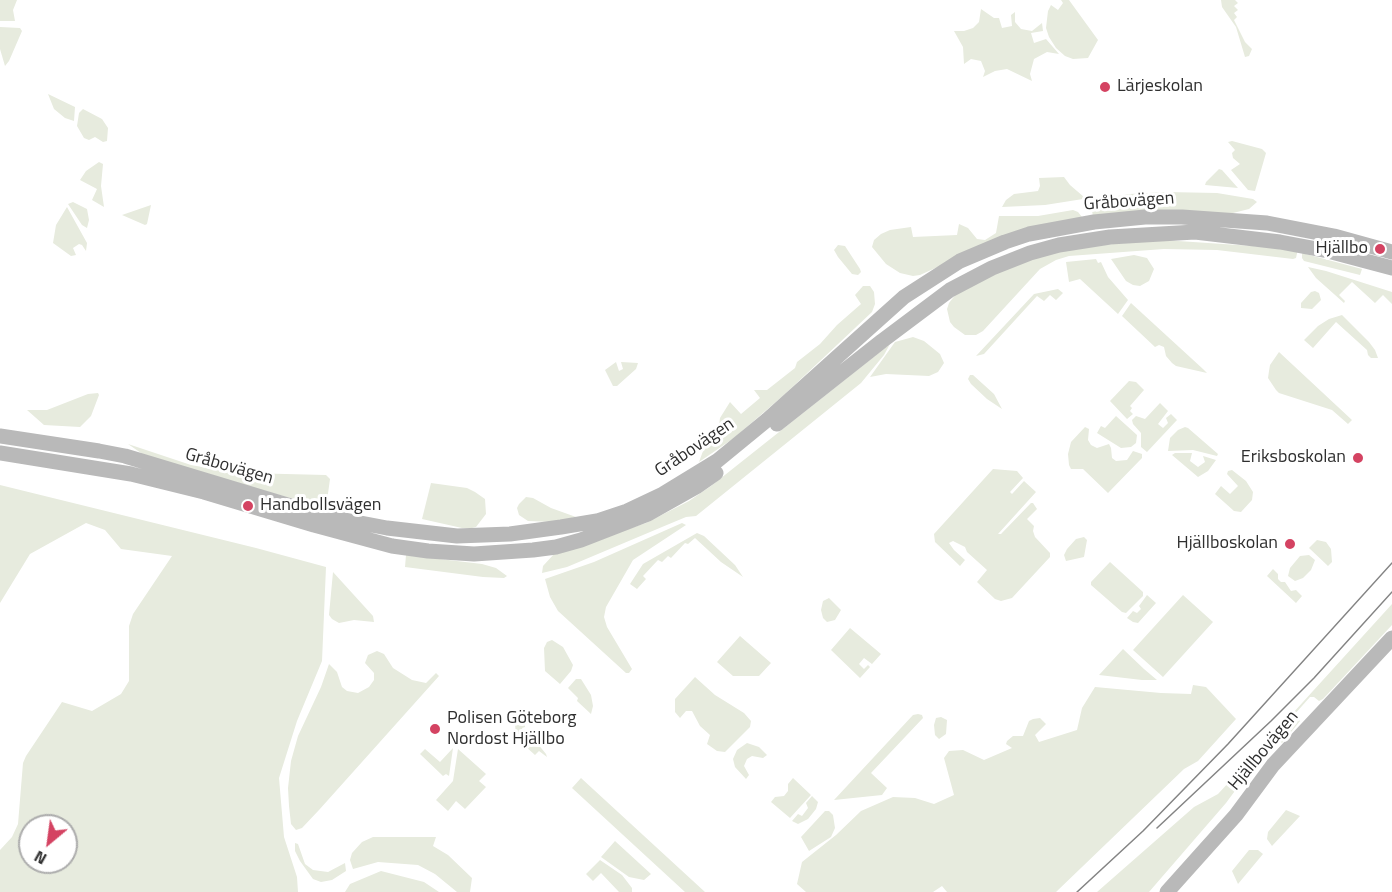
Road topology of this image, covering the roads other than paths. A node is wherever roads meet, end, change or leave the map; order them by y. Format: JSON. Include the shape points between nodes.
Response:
{"nodes":[{"id":1,"x":1392,"y":252,"type":"edge"},
{"id":2,"x":1392,"y":268,"type":"edge"},
{"id":3,"x":0,"y":436,"type":"edge"},
{"id":4,"x":0,"y":453,"type":"edge"},
{"id":5,"x":1392,"y":638,"type":"edge"},
{"id":6,"x":1167,"y":892,"type":"edge"}],
"edges":[{"from":1,"to":3,"type":"main road","name":"Gråbovägen","via":[[1267,223],[1182,217],[1094,222],[1029,234],[960,261],[904,297],[717,461],[663,494],[597,520],[510,534],[457,536],[370,526],[324,516],[125,456]]},
{"from":2,"to":4,"type":"main road","name":"Gråbovägen","via":[[1280,242],[1195,232],[1091,238],[1030,253],[950,290],[696,487],[648,514],[556,547],[474,554],[392,546],[130,474]]},
{"from":5,"to":6,"type":"main road","name":"Hjällbovägen","via":[[1273,765],[1236,815]]}]}
